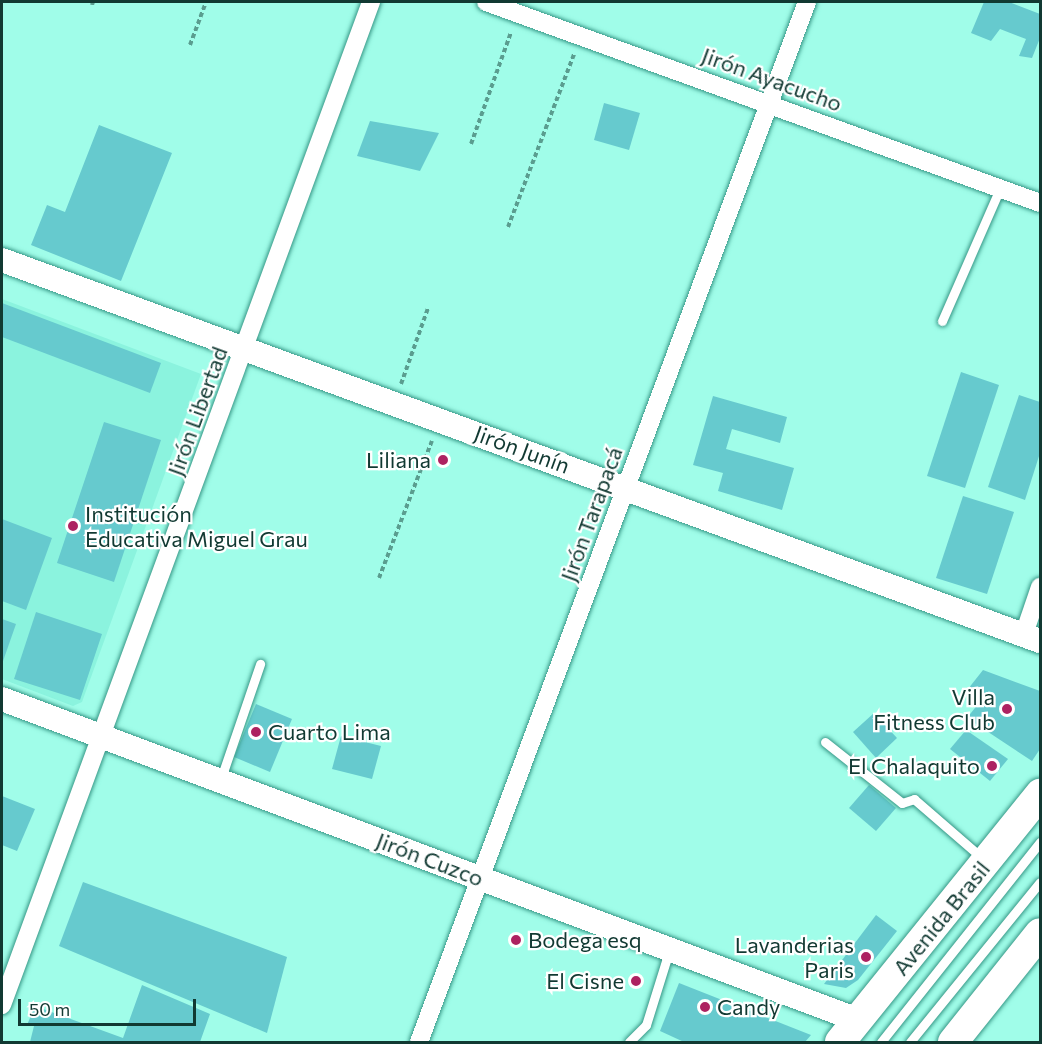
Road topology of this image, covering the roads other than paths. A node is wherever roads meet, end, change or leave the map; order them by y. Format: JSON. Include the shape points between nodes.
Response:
{"nodes":[{"id":1,"x":371,"y":2,"type":"edge"},
{"id":2,"x":486,"y":2,"type":"edge"},
{"id":3,"x":807,"y":2,"type":"edge"},
{"id":4,"x":770,"y":104,"type":"junction"},
{"id":5,"x":1000,"y":188,"type":"junction"},
{"id":6,"x":1041,"y":203,"type":"edge"},
{"id":7,"x":2,"y":260,"type":"edge"},
{"id":8,"x":942,"y":321,"type":"dead end"},
{"id":9,"x":247,"y":346,"type":"junction"},
{"id":10,"x":627,"y":488,"type":"junction"},
{"id":11,"x":1041,"y":587,"type":"edge"},
{"id":12,"x":1032,"y":638,"type":"edge"},
{"id":13,"x":260,"y":664,"type":"dead end"},
{"id":14,"x":2,"y":699,"type":"edge"},
{"id":15,"x":101,"y":736,"type":"junction"},
{"id":16,"x":825,"y":742,"type":"dead end"},
{"id":17,"x":220,"y":781,"type":"junction"},
{"id":18,"x":1041,"y":794,"type":"edge"},
{"id":19,"x":1041,"y":842,"type":"edge"},
{"id":20,"x":987,"y":862,"type":"junction"},
{"id":21,"x":481,"y":879,"type":"junction"},
{"id":22,"x":1041,"y":882,"type":"edge"},
{"id":23,"x":1041,"y":933,"type":"edge"},
{"id":24,"x":670,"y":950,"type":"junction"},
{"id":25,"x":2,"y":1005,"type":"edge"},
{"id":26,"x":849,"y":1031,"type":"edge"},
{"id":27,"x":419,"y":1042,"type":"edge"},
{"id":28,"x":629,"y":1042,"type":"edge"},
{"id":29,"x":881,"y":1042,"type":"edge"},
{"id":30,"x":910,"y":1042,"type":"edge"},
{"id":31,"x":953,"y":1042,"type":"edge"}],
"edges":[{"from":1,"to":9,"type":"street","name":"Jirón Libertad"},
{"from":2,"to":4,"type":"street","name":"Jirón Ayacucho"},
{"from":3,"to":4,"type":"street","name":"Jirón Tarapacá"},
{"from":4,"to":5,"type":"street","name":"Jirón Ayacucho"},
{"from":4,"to":10,"type":"street","name":"Jirón Tarapacá"},
{"from":5,"to":6,"type":"street","name":"Jirón Ayacucho"},
{"from":5,"to":8,"type":"lane"},
{"from":7,"to":9,"type":"street","name":"Jirón Junín"},
{"from":9,"to":10,"type":"street","name":"Jirón Junín"},
{"from":9,"to":15,"type":"street","name":"Jirón Libertad"},
{"from":10,"to":12,"type":"street","name":"Jirón Junín"},
{"from":10,"to":21,"type":"street","name":"Jirón Tarapacá"},
{"from":11,"to":12,"type":"street"},
{"from":13,"to":17,"type":"lane"},
{"from":14,"to":15,"type":"street","name":"Jirón Cuzco"},
{"from":15,"to":17,"type":"street","name":"Jirón Cuzco"},
{"from":15,"to":25,"type":"street","name":"Jirón Libertad"},
{"from":16,"to":20,"type":"lane","via":[[902,803],[914,800]]},
{"from":17,"to":21,"type":"street","name":"Jirón Cuzco"},
{"from":18,"to":20,"type":"main road","name":"Avenida Brasil"},
{"from":19,"to":29,"type":"lane","name":"Avenida Brasil"},
{"from":20,"to":26,"type":"main road","name":"Avenida Brasil"},
{"from":21,"to":24,"type":"street","name":"Jirón Cuzco"},
{"from":21,"to":27,"type":"street","name":"Jirón Tarapacá"},
{"from":22,"to":30,"type":"lane"},
{"from":23,"to":31,"type":"main road"},
{"from":24,"to":26,"type":"street","name":"Jirón Cuzco"},
{"from":24,"to":28,"type":"lane","via":[[646,1025]]}]}
